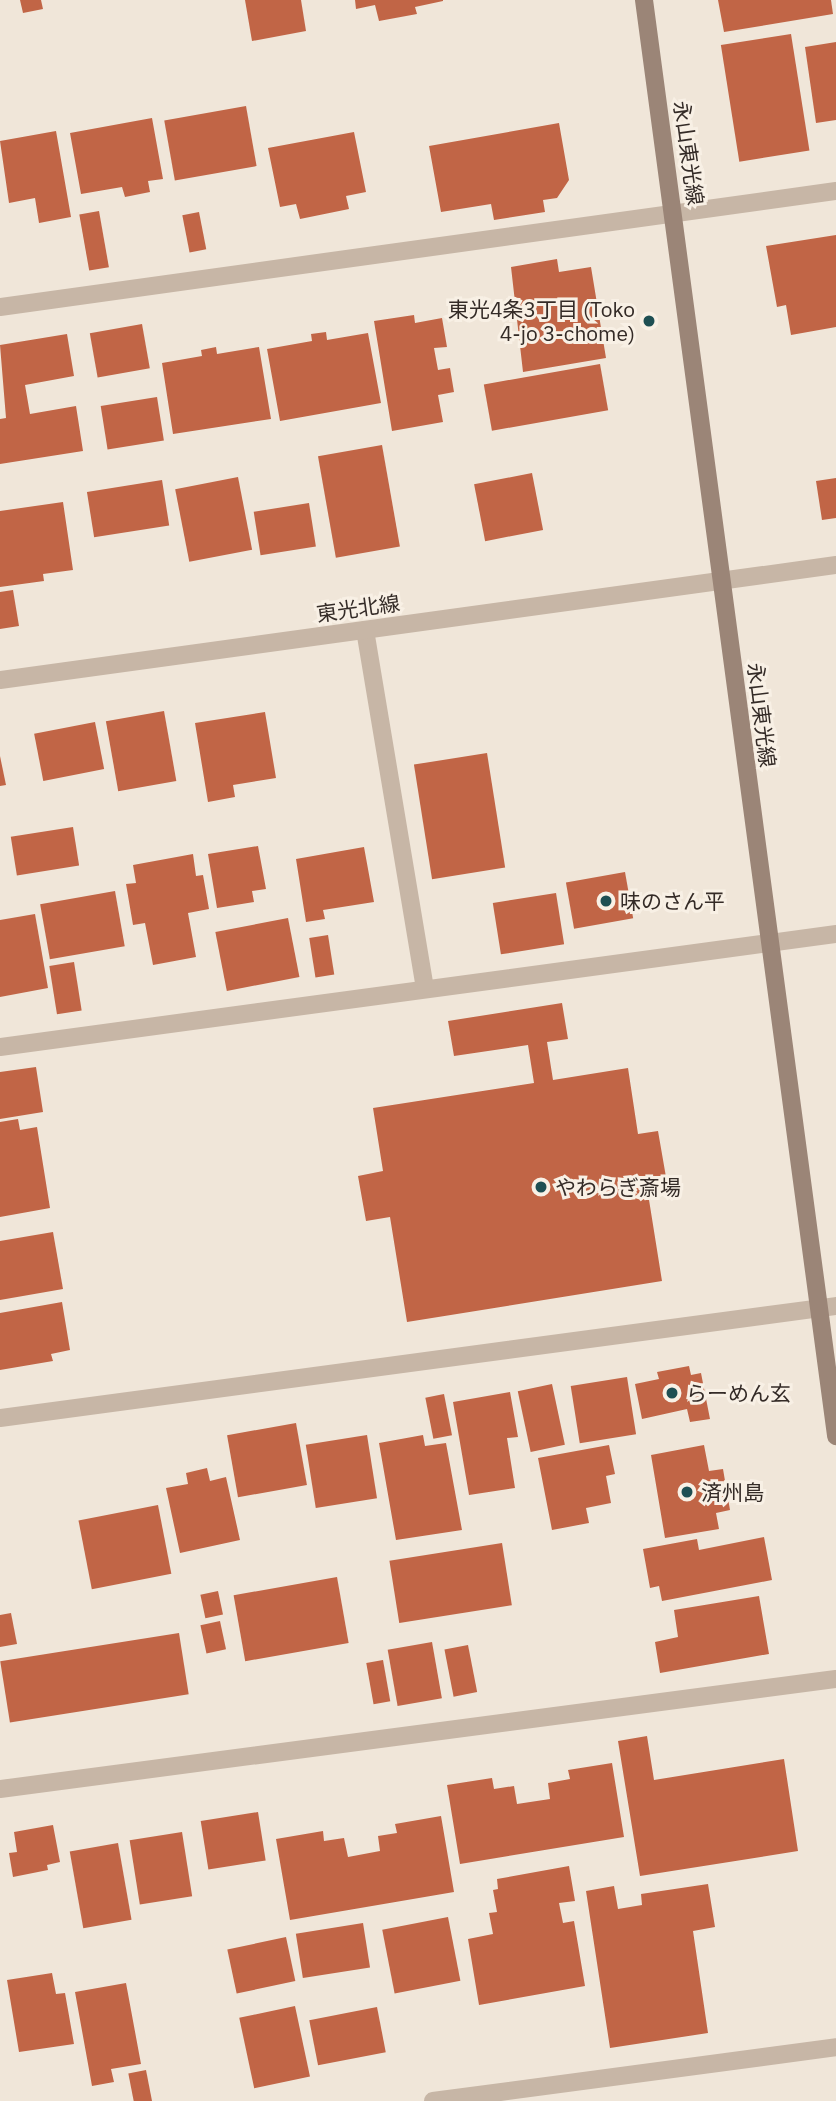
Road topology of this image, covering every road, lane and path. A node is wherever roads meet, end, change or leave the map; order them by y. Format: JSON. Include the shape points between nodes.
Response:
{"nodes":[{"id":1,"x":644,"y":0,"type":"edge"},
{"id":2,"x":836,"y":191,"type":"edge"},
{"id":3,"x":674,"y":212,"type":"junction"},
{"id":4,"x":0,"y":307,"type":"edge"},
{"id":5,"x":836,"y":565,"type":"edge"},
{"id":6,"x":722,"y":583,"type":"junction"},
{"id":7,"x":365,"y":630,"type":"junction"},
{"id":8,"x":0,"y":680,"type":"edge"},
{"id":9,"x":836,"y":934,"type":"edge"},
{"id":10,"x":768,"y":943,"type":"junction"},
{"id":11,"x":425,"y":989,"type":"junction"},
{"id":12,"x":0,"y":1047,"type":"edge"},
{"id":13,"x":827,"y":1307,"type":"edge"},
{"id":14,"x":0,"y":1418,"type":"edge"},
{"id":15,"x":836,"y":1436,"type":"edge"},
{"id":16,"x":836,"y":1679,"type":"edge"},
{"id":17,"x":0,"y":1789,"type":"edge"},
{"id":18,"x":836,"y":2047,"type":"edge"},
{"id":19,"x":433,"y":2101,"type":"edge"}],
"edges":[{"from":1,"to":3,"type":"street","name":"永山東光線"},
{"from":2,"to":3,"type":"street"},
{"from":3,"to":4,"type":"street"},
{"from":3,"to":6,"type":"street","name":"永山東光線"},
{"from":5,"to":6,"type":"street","name":"東光北線"},
{"from":6,"to":7,"type":"street","name":"東光北線"},
{"from":6,"to":10,"type":"street","name":"永山東光線"},
{"from":7,"to":8,"type":"street","name":"東光北線"},
{"from":7,"to":11,"type":"street"},
{"from":9,"to":10,"type":"street"},
{"from":10,"to":11,"type":"street"},
{"from":10,"to":13,"type":"street","name":"永山東光線"},
{"from":11,"to":12,"type":"street"},
{"from":13,"to":14,"type":"street"},
{"from":13,"to":15,"type":"street","name":"永山東光線"},
{"from":16,"to":17,"type":"street"},
{"from":18,"to":19,"type":"street"}]}
